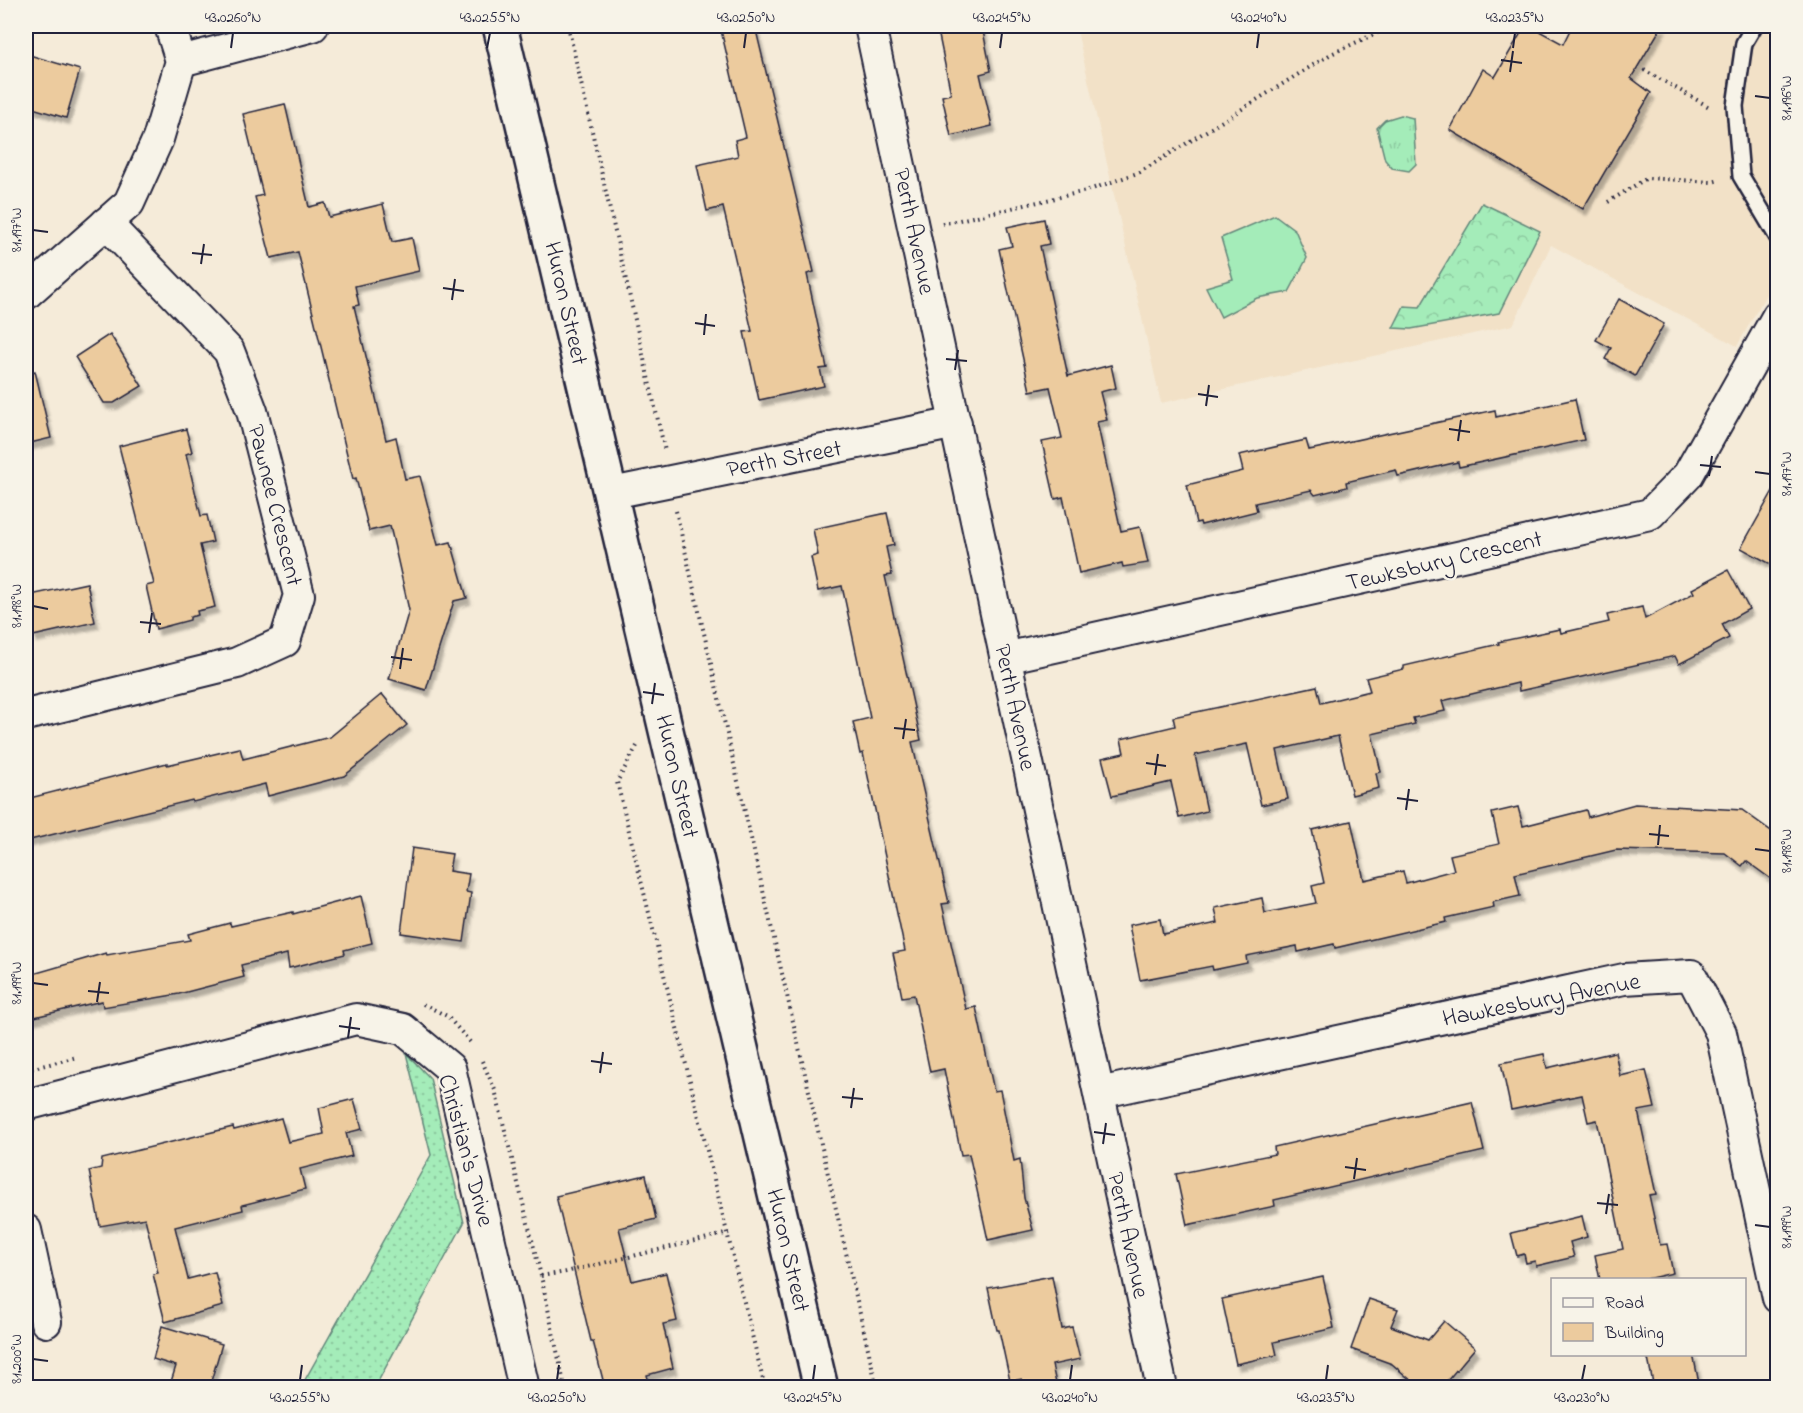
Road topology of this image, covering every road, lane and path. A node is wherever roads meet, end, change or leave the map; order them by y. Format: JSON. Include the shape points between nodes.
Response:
{"nodes":[{"id":1,"x":170,"y":26,"type":"edge"},
{"id":2,"x":313,"y":26,"type":"edge"},
{"id":3,"x":500,"y":26,"type":"edge"},
{"id":4,"x":568,"y":26,"type":"edge"},
{"id":5,"x":870,"y":26,"type":"edge"},
{"id":6,"x":1392,"y":26,"type":"edge"},
{"id":7,"x":1754,"y":26,"type":"edge"},
{"id":8,"x":181,"y":61,"type":"junction"},
{"id":9,"x":1644,"y":70,"type":"dead end"},
{"id":10,"x":1737,"y":122,"type":"junction"},
{"id":11,"x":1741,"y":176,"type":"junction"},
{"id":12,"x":1608,"y":202,"type":"dead end"},
{"id":13,"x":106,"y":223,"type":"junction"},
{"id":14,"x":915,"y":231,"type":"junction"},
{"id":15,"x":1778,"y":238,"type":"edge"},
{"id":16,"x":26,"y":294,"type":"edge"},
{"id":17,"x":1778,"y":315,"type":"edge"},
{"id":18,"x":956,"y":423,"type":"junction"},
{"id":19,"x":668,"y":460,"type":"dead end"},
{"id":20,"x":612,"y":493,"type":"junction"},
{"id":21,"x":675,"y":506,"type":"dead end"},
{"id":22,"x":1005,"y":658,"type":"junction"},
{"id":23,"x":26,"y":715,"type":"edge"},
{"id":24,"x":638,"y":745,"type":"dead end"},
{"id":25,"x":416,"y":1000,"type":"dead end"},
{"id":26,"x":476,"y":1049,"type":"dead end"},
{"id":27,"x":83,"y":1056,"type":"dead end"},
{"id":28,"x":481,"y":1059,"type":"dead end"},
{"id":29,"x":26,"y":1070,"type":"edge"},
{"id":30,"x":1099,"y":1093,"type":"junction"},
{"id":31,"x":26,"y":1105,"type":"edge"},
{"id":32,"x":26,"y":1230,"type":"edge"},
{"id":33,"x":729,"y":1233,"type":"junction"},
{"id":34,"x":541,"y":1276,"type":"junction"},
{"id":35,"x":1778,"y":1298,"type":"edge"},
{"id":36,"x":46,"y":1323,"type":"dead end"},
{"id":37,"x":524,"y":1388,"type":"edge"},
{"id":38,"x":565,"y":1388,"type":"edge"},
{"id":39,"x":765,"y":1388,"type":"edge"},
{"id":40,"x":821,"y":1388,"type":"edge"},
{"id":41,"x":877,"y":1388,"type":"edge"},
{"id":42,"x":1162,"y":1388,"type":"edge"}],
"edges":[{"from":1,"to":8,"type":"street"},
{"from":2,"to":8,"type":"street"},
{"from":3,"to":20,"type":"main road","name":"Huron Street"},
{"from":4,"to":19,"type":"path"},
{"from":5,"to":14,"type":"street","name":"Perth Avenue"},
{"from":6,"to":14,"type":"path","via":[[1331,54],[1140,172],[1086,191]]},
{"from":7,"to":10,"type":"lane","via":[[1744,43],[1735,106]]},
{"from":8,"to":13,"type":"street","via":[[158,139],[129,203]]},
{"from":9,"to":10,"type":"path"},
{"from":10,"to":11,"type":"lane"},
{"from":11,"to":12,"type":"path","via":[[1712,182],[1647,178]]},
{"from":11,"to":15,"type":"lane"},
{"from":13,"to":16,"type":"street"},
{"from":13,"to":23,"type":"street","name":"Pawnee Crescent","via":[[228,351],[252,411],[299,595],[285,641],[237,663]]},
{"from":14,"to":18,"type":"street","name":"Perth Avenue"},
{"from":17,"to":22,"type":"street","name":"Tewksbury Crescent","via":[[1688,475],[1650,514]]},
{"from":18,"to":20,"type":"street","name":"Perth Street"},
{"from":18,"to":22,"type":"street","name":"Perth Avenue"},
{"from":20,"to":40,"type":"main road","name":"Huron Street"},
{"from":21,"to":41,"type":"path"},
{"from":22,"to":30,"type":"street","name":"Perth Avenue"},
{"from":24,"to":33,"type":"path","via":[[617,782]]},
{"from":25,"to":26,"type":"path","via":[[447,1016]]},
{"from":27,"to":29,"type":"path"},
{"from":28,"to":34,"type":"path","via":[[495,1090]]},
{"from":30,"to":35,"type":"street","name":"Hawkesbury Avenue","via":[[1624,979],[1691,975],[1721,1033]]},
{"from":30,"to":42,"type":"street","name":"Perth Avenue"},
{"from":31,"to":37,"type":"street","name":"Christian's Drive","via":[[356,1019],[403,1029],[450,1068]]},
{"from":32,"to":36,"type":"street"},
{"from":33,"to":34,"type":"path"},
{"from":33,"to":39,"type":"path"},
{"from":34,"to":38,"type":"path"}]}
